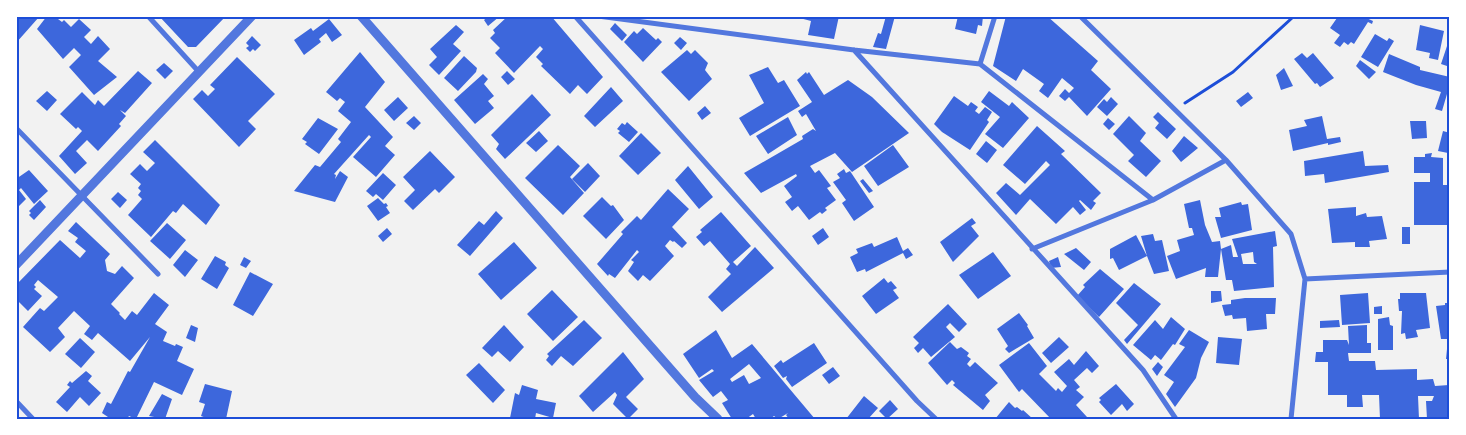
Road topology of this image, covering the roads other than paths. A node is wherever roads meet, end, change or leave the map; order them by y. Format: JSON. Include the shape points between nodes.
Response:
{"nodes":[{"id":1,"x":148,"y":16,"type":"edge"},
{"id":2,"x":252,"y":16,"type":"edge"},
{"id":3,"x":361,"y":16,"type":"edge"},
{"id":4,"x":575,"y":16,"type":"edge"},
{"id":5,"x":598,"y":16,"type":"edge"},
{"id":6,"x":995,"y":16,"type":"edge"},
{"id":7,"x":1080,"y":16,"type":"edge"},
{"id":8,"x":854,"y":50,"type":"junction"},
{"id":9,"x":980,"y":64,"type":"junction"},
{"id":10,"x":199,"y":72,"type":"junction"},
{"id":11,"x":16,"y":128,"type":"edge"},
{"id":12,"x":1226,"y":160,"type":"junction"},
{"id":13,"x":80,"y":196,"type":"junction"},
{"id":14,"x":1153,"y":200,"type":"junction"},
{"id":15,"x":1032,"y":249,"type":"junction"},
{"id":16,"x":16,"y":265,"type":"edge"},
{"id":17,"x":1450,"y":272,"type":"edge"},
{"id":18,"x":158,"y":274,"type":"dead end"},
{"id":19,"x":1305,"y":279,"type":"junction"},
{"id":20,"x":16,"y":401,"type":"edge"},
{"id":21,"x":33,"y":419,"type":"edge"},
{"id":22,"x":718,"y":419,"type":"edge"},
{"id":23,"x":936,"y":419,"type":"edge"},
{"id":24,"x":1176,"y":419,"type":"edge"},
{"id":25,"x":1291,"y":419,"type":"edge"}],
"edges":[{"from":1,"to":10,"type":"street"},
{"from":2,"to":10,"type":"street"},
{"from":3,"to":22,"type":"street"},
{"from":4,"to":23,"type":"street","via":[[916,401]]},
{"from":5,"to":8,"type":"street"},
{"from":6,"to":9,"type":"street"},
{"from":7,"to":12,"type":"street"},
{"from":8,"to":9,"type":"street"},
{"from":8,"to":15,"type":"street"},
{"from":9,"to":14,"type":"street"},
{"from":10,"to":13,"type":"street"},
{"from":11,"to":13,"type":"street"},
{"from":12,"to":14,"type":"street"},
{"from":12,"to":19,"type":"street","via":[[1291,234]]},
{"from":13,"to":16,"type":"street"},
{"from":13,"to":18,"type":"street"},
{"from":14,"to":15,"type":"street"},
{"from":15,"to":24,"type":"street","via":[[1143,370]]},
{"from":17,"to":19,"type":"street"},
{"from":19,"to":25,"type":"street"},
{"from":20,"to":21,"type":"street"}]}
